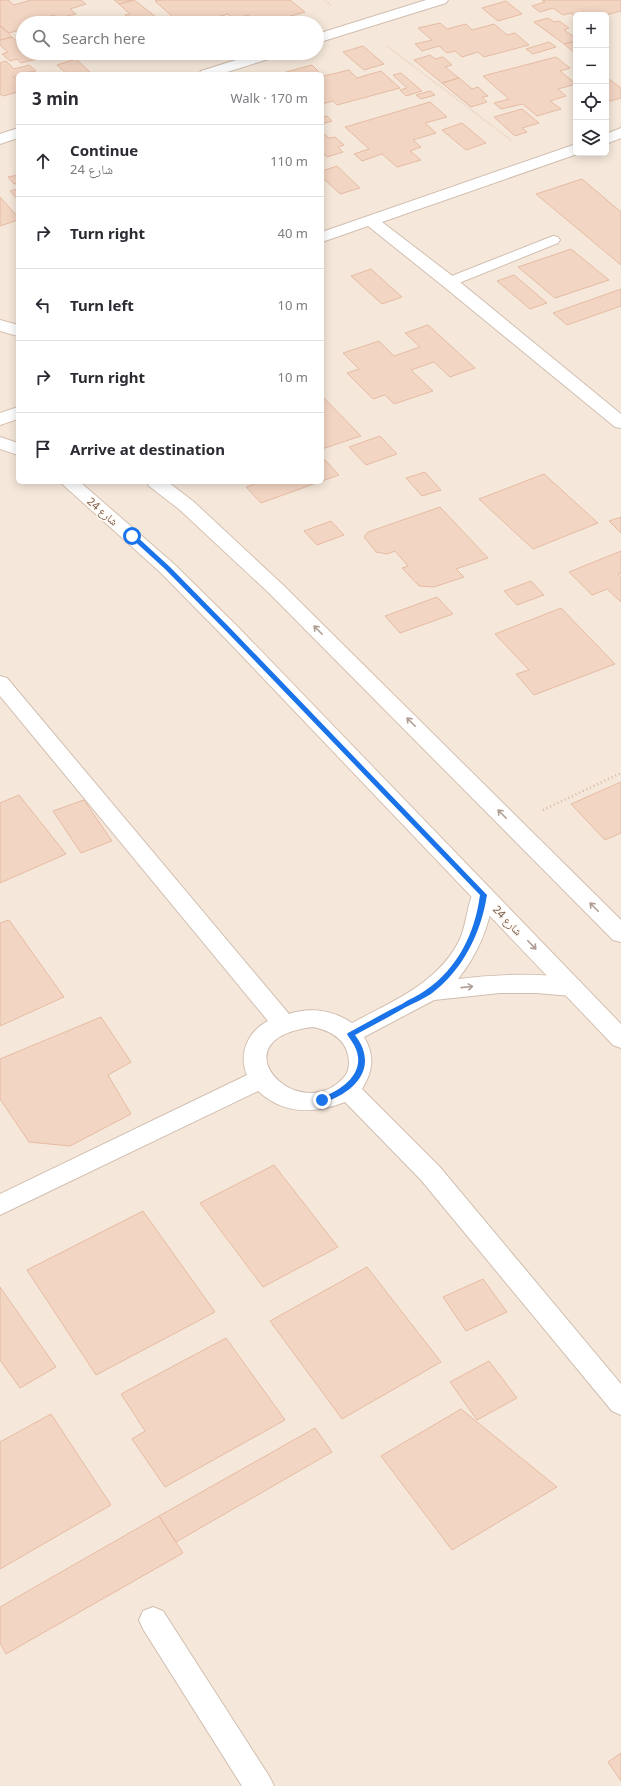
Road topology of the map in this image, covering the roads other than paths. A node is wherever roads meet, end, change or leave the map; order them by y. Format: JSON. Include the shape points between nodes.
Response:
{"nodes":[{"id":1,"x":441,"y":0,"type":"edge"},
{"id":2,"x":324,"y":37,"type":"edge"},
{"id":3,"x":251,"y":60,"type":"edge"},
{"id":4,"x":212,"y":72,"type":"edge"},
{"id":5,"x":16,"y":134,"type":"edge"},
{"id":6,"x":621,"y":134,"type":"edge"},
{"id":7,"x":609,"y":138,"type":"edge"},
{"id":8,"x":0,"y":139,"type":"edge"},
{"id":9,"x":573,"y":150,"type":"edge"},
{"id":10,"x":370,"y":220,"type":"junction"},
{"id":11,"x":324,"y":237,"type":"edge"},
{"id":12,"x":553,"y":240,"type":"dead end"},
{"id":13,"x":449,"y":282,"type":"junction"},
{"id":14,"x":16,"y":413,"type":"edge"},
{"id":15,"x":0,"y":420,"type":"edge"},
{"id":16,"x":621,"y":423,"type":"edge"},
{"id":17,"x":0,"y":442,"type":"edge"},
{"id":18,"x":16,"y":449,"type":"edge"},
{"id":19,"x":71,"y":484,"type":"edge"},
{"id":20,"x":159,"y":484,"type":"edge"},
{"id":21,"x":0,"y":683,"type":"edge"},
{"id":22,"x":483,"y":895,"type":"junction"},
{"id":23,"x":621,"y":934,"type":"edge"},
{"id":24,"x":572,"y":987,"type":"junction"},
{"id":25,"x":428,"y":992,"type":"junction"},
{"id":26,"x":283,"y":1023,"type":"junction"},
{"id":27,"x":350,"y":1034,"type":"junction"},
{"id":28,"x":621,"y":1039,"type":"edge"},
{"id":29,"x":260,"y":1079,"type":"junction"},
{"id":30,"x":347,"y":1089,"type":"junction"},
{"id":31,"x":0,"y":1205,"type":"edge"},
{"id":32,"x":621,"y":1403,"type":"edge"},
{"id":33,"x":153,"y":1620,"type":"dead end"},
{"id":34,"x":259,"y":1786,"type":"edge"}],
"edges":[{"from":1,"to":2,"type":"street"},
{"from":3,"to":4,"type":"street"},
{"from":5,"to":8,"type":"street"},
{"from":6,"to":7,"type":"street"},
{"from":9,"to":10,"type":"street"},
{"from":10,"to":11,"type":"street"},
{"from":10,"to":13,"type":"street"},
{"from":12,"to":13,"type":"lane"},
{"from":13,"to":16,"type":"street"},
{"from":14,"to":15,"type":"street"},
{"from":17,"to":18,"type":"street"},
{"from":19,"to":22,"type":"street","name":"شارع 24","via":[[168,568]]},
{"from":23,"to":20,"type":"street","one_way":true,"via":[[276,589],[187,506]]},
{"from":21,"to":26,"type":"street"},
{"from":22,"to":24,"type":"street","name":"شارع 24","one_way":true},
{"from":22,"to":25,"type":"street","via":[[480,916],[462,956],[447,975]]},
{"from":25,"to":24,"type":"street","one_way":true,"via":[[477,985]]},
{"from":24,"to":28,"type":"street","name":"شارع 24"},
{"from":25,"to":27,"type":"street"},
{"from":26,"to":27,"type":"street","via":[[312,1018],[327,1021]]},
{"from":26,"to":29,"type":"street","via":[[268,1033],[258,1046],[255,1057]]},
{"from":27,"to":30,"type":"street","via":[[358,1044],[361,1056],[360,1068]]},
{"from":29,"to":30,"type":"street","via":[[279,1095],[308,1102],[335,1096]]},
{"from":29,"to":31,"type":"street"},
{"from":30,"to":32,"type":"street","via":[[430,1174]]},
{"from":33,"to":34,"type":"street"}]}
